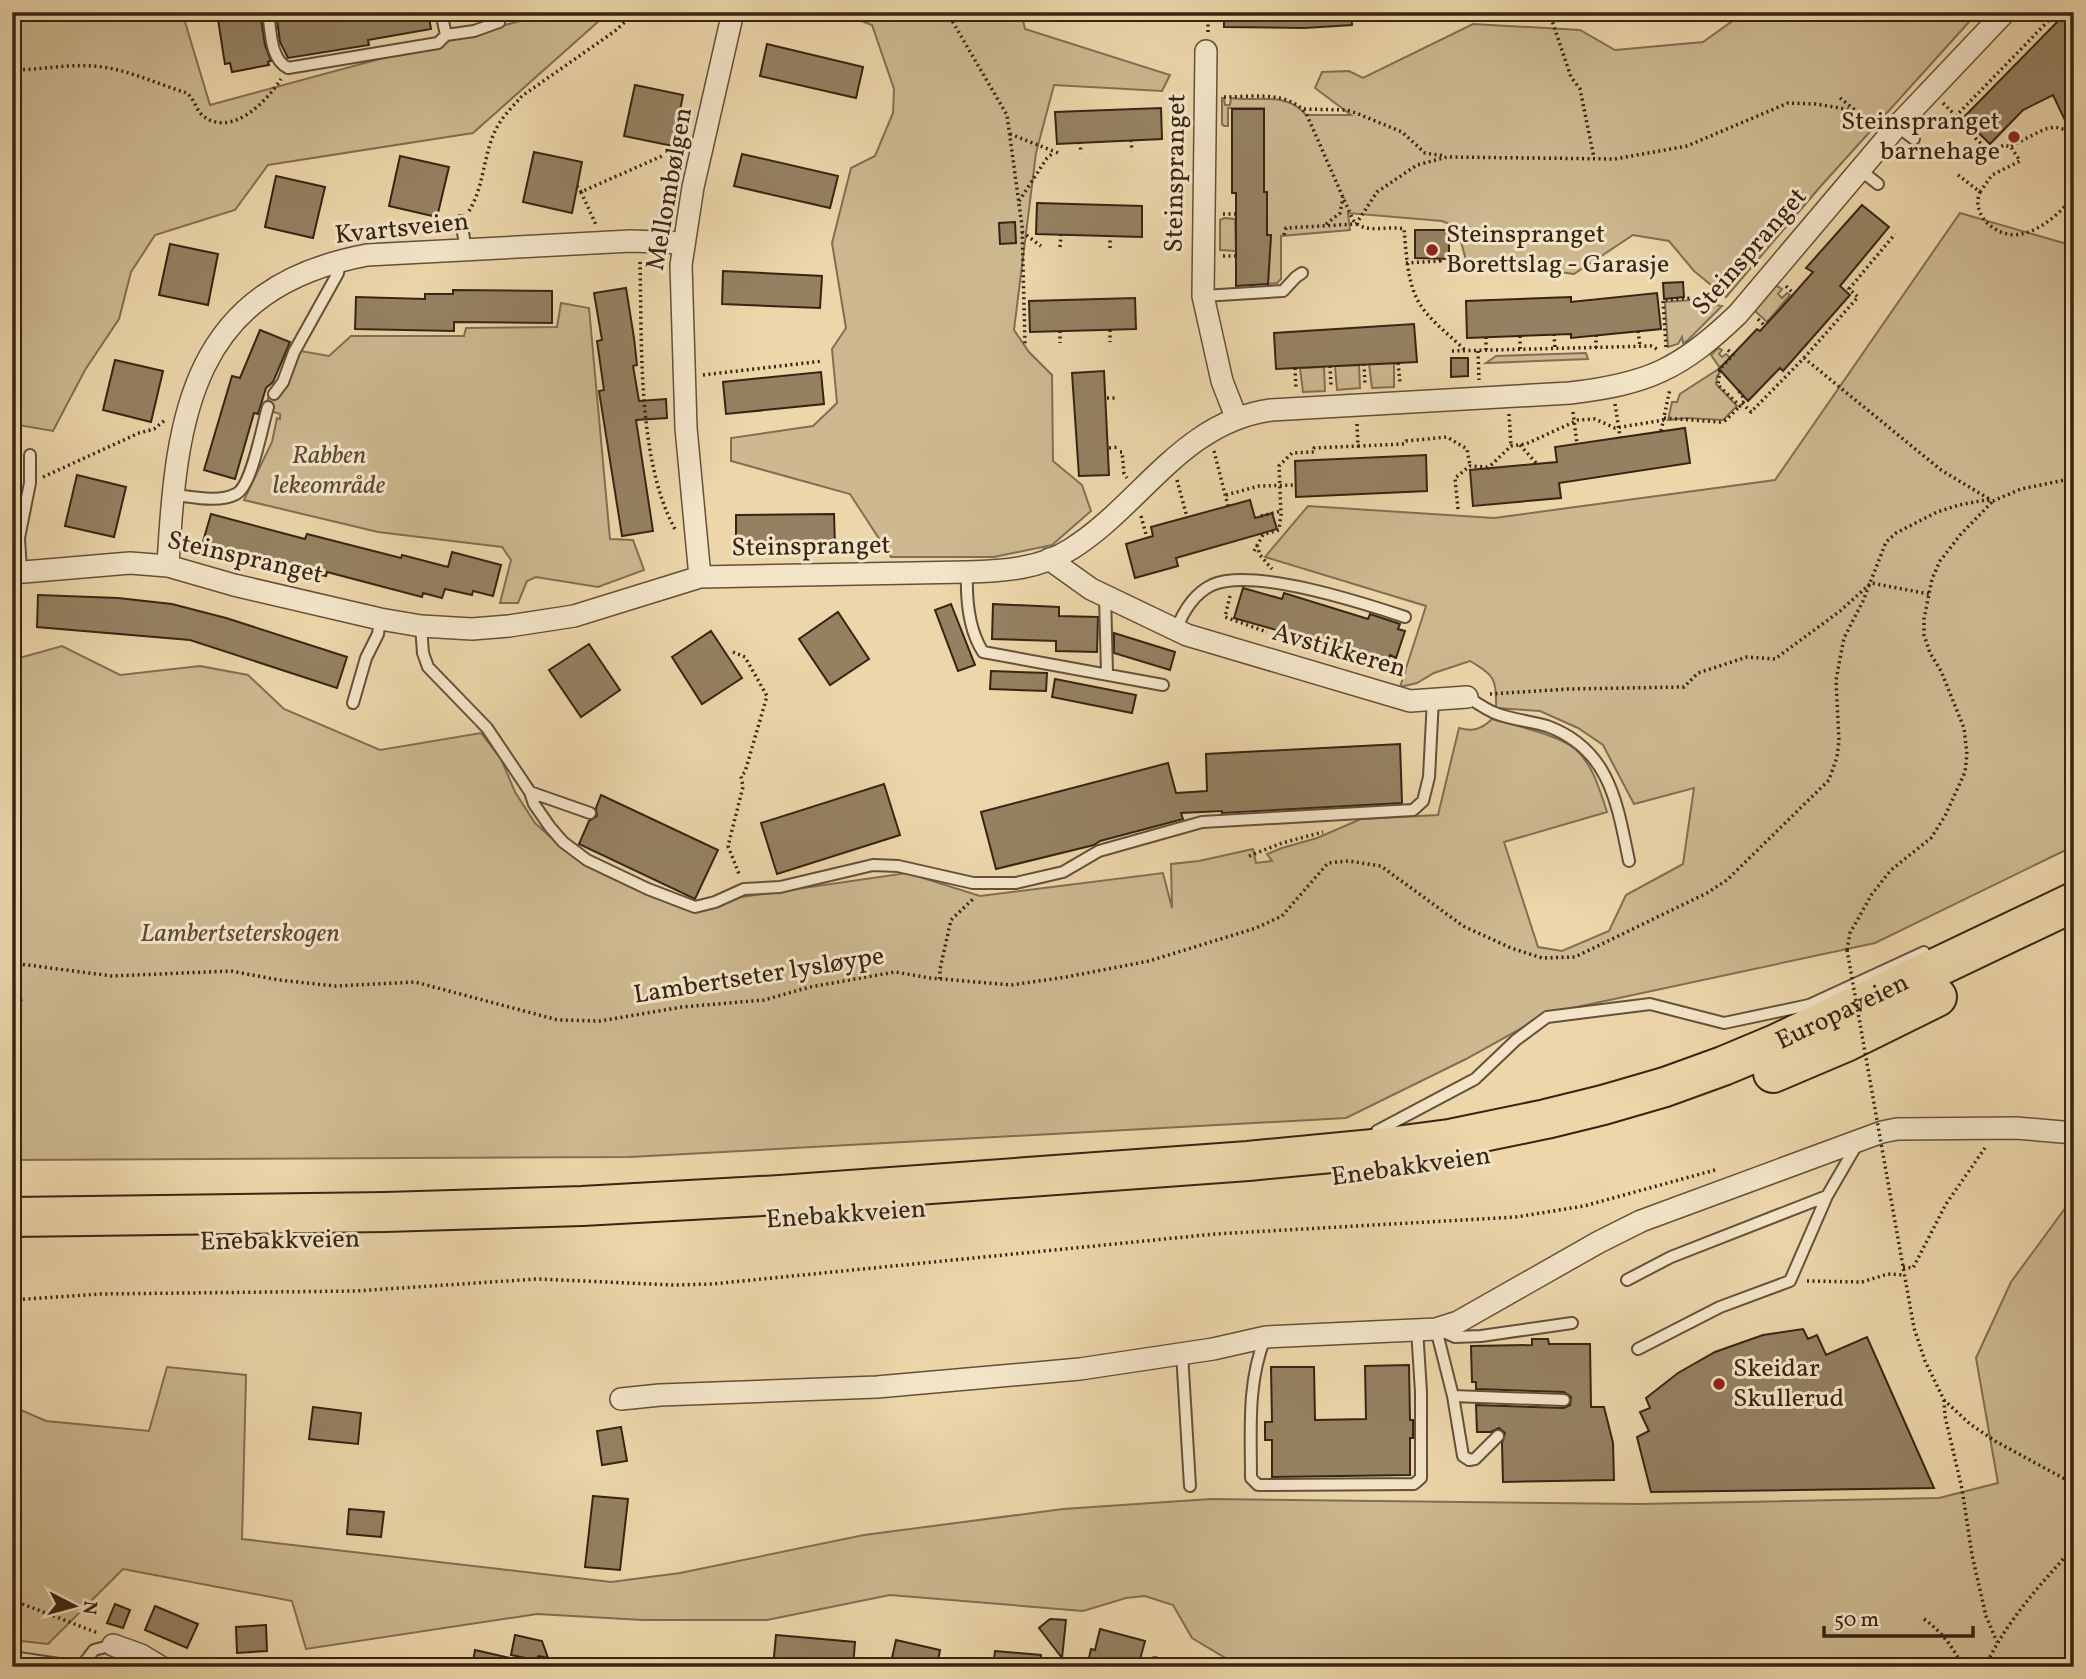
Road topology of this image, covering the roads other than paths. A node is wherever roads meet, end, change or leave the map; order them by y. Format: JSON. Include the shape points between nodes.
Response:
{"nodes":[{"id":1,"x":268,"y":12,"type":"edge"},
{"id":2,"x":442,"y":12,"type":"edge"},
{"id":3,"x":497,"y":12,"type":"edge"},
{"id":4,"x":733,"y":12,"type":"edge"},
{"id":5,"x":2005,"y":12,"type":"edge"},
{"id":6,"x":446,"y":35,"type":"junction"},
{"id":7,"x":1207,"y":46,"type":"road end"},
{"id":8,"x":1859,"y":169,"type":"junction"},
{"id":9,"x":1878,"y":184,"type":"dead end"},
{"id":10,"x":461,"y":221,"type":"road end"},
{"id":11,"x":683,"y":243,"type":"junction"},
{"id":12,"x":466,"y":250,"type":"junction"},
{"id":13,"x":341,"y":260,"type":"junction"},
{"id":14,"x":1302,"y":273,"type":"dead end"},
{"id":15,"x":1203,"y":296,"type":"junction"},
{"id":16,"x":274,"y":394,"type":"dead end"},
{"id":17,"x":268,"y":407,"type":"dead end"},
{"id":18,"x":1236,"y":417,"type":"junction"},
{"id":19,"x":30,"y":455,"type":"dead end"},
{"id":20,"x":175,"y":495,"type":"junction"},
{"id":21,"x":16,"y":538,"type":"edge"},
{"id":22,"x":1049,"y":559,"type":"junction"},
{"id":23,"x":168,"y":566,"type":"junction"},
{"id":24,"x":17,"y":572,"type":"edge"},
{"id":25,"x":967,"y":572,"type":"junction"},
{"id":26,"x":700,"y":577,"type":"junction"},
{"id":27,"x":1105,"y":596,"type":"junction"},
{"id":28,"x":1405,"y":617,"type":"dead end"},
{"id":29,"x":380,"y":619,"type":"junction"},
{"id":30,"x":421,"y":626,"type":"junction"},
{"id":31,"x":1176,"y":630,"type":"junction"},
{"id":32,"x":1107,"y":673,"type":"junction"},
{"id":33,"x":1163,"y":685,"type":"dead end"},
{"id":34,"x":1467,"y":697,"type":"joint"},
{"id":35,"x":1433,"y":699,"type":"junction"},
{"id":36,"x":353,"y":703,"type":"dead end"},
{"id":37,"x":530,"y":792,"type":"junction"},
{"id":38,"x":590,"y":813,"type":"dead end"},
{"id":39,"x":1629,"y":861,"type":"dead end"},
{"id":40,"x":2074,"y":902,"type":"edge"},
{"id":41,"x":2074,"y":930,"type":"edge"},
{"id":42,"x":1930,"y":949,"type":"dead end"},
{"id":43,"x":1603,"y":1105,"type":"joint"},
{"id":44,"x":1672,"y":1110,"type":"joint"},
{"id":45,"x":2074,"y":1133,"type":"edge"},
{"id":46,"x":1859,"y":1140,"type":"junction"},
{"id":47,"x":1373,"y":1149,"type":"junction"},
{"id":48,"x":1827,"y":1196,"type":"junction"},
{"id":49,"x":12,"y":1217,"type":"edge"},
{"id":50,"x":12,"y":1243,"type":"edge"},
{"id":51,"x":1627,"y":1280,"type":"dead end"},
{"id":52,"x":1572,"y":1323,"type":"dead end"},
{"id":53,"x":1427,"y":1329,"type":"junction"},
{"id":54,"x":1266,"y":1337,"type":"junction"},
{"id":55,"x":1638,"y":1349,"type":"dead end"},
{"id":56,"x":1182,"y":1353,"type":"junction"},
{"id":57,"x":1452,"y":1396,"type":"junction"},
{"id":58,"x":621,"y":1399,"type":"dead end"},
{"id":59,"x":1564,"y":1400,"type":"dead end"},
{"id":60,"x":1498,"y":1436,"type":"dead end"},
{"id":61,"x":1190,"y":1486,"type":"dead end"},
{"id":62,"x":113,"y":1645,"type":"joint"},
{"id":63,"x":12,"y":1657,"type":"edge"},
{"id":64,"x":154,"y":1665,"type":"edge"},
{"id":65,"x":80,"y":1667,"type":"edge"}],
"edges":[{"from":1,"to":6,"type":"lane","via":[[274,50],[288,68],[438,43]]},
{"from":2,"to":6,"type":"lane"},
{"from":3,"to":6,"type":"lane","via":[[499,22]]},
{"from":4,"to":11,"type":"street","name":"Mellombølgen"},
{"from":5,"to":8,"type":"street","name":"Steinspranget","via":[[1906,132]]},
{"from":7,"to":15,"type":"street","name":"Steinspranget"},
{"from":8,"to":9,"type":"lane"},
{"from":8,"to":18,"type":"street","name":"Steinspranget","via":[[1738,314],[1714,337],[1654,374],[1612,388],[1570,393],[1271,410]]},
{"from":10,"to":12,"type":"lane"},
{"from":11,"to":12,"type":"street","name":"Kvartsveien"},
{"from":11,"to":26,"type":"street","name":"Mellombølgen","via":[[683,377]]},
{"from":12,"to":13,"type":"street","name":"Kvartsveien"},
{"from":13,"to":16,"type":"lane"},
{"from":13,"to":20,"type":"street","name":"Kvartsveien","via":[[286,281],[252,304],[212,350],[187,408]]},
{"from":14,"to":15,"type":"lane","via":[[1279,292]]},
{"from":15,"to":18,"type":"street","name":"Steinspranget","via":[[1222,381]]},
{"from":17,"to":20,"type":"lane","via":[[250,470],[238,494],[208,498]]},
{"from":18,"to":22,"type":"street","name":"Steinspranget","via":[[1171,461],[1106,522]]},
{"from":19,"to":21,"type":"lane","via":[[30,483]]},
{"from":20,"to":23,"type":"street","name":"Kvartsveien","via":[[164,527]]},
{"from":21,"to":24,"type":"lane"},
{"from":22,"to":25,"type":"street","name":"Steinspranget","via":[[1035,565]]},
{"from":22,"to":27,"type":"street","name":"Avstikkeren"},
{"from":23,"to":24,"type":"street","name":"Steinspranget","via":[[130,564]]},
{"from":23,"to":29,"type":"street","name":"Steinspranget"},
{"from":25,"to":26,"type":"street","name":"Steinspranget"},
{"from":25,"to":32,"type":"lane","via":[[972,629],[984,652]]},
{"from":26,"to":30,"type":"street","name":"Steinspranget","via":[[574,616],[472,629]]},
{"from":27,"to":31,"type":"street","name":"Avstikkeren"},
{"from":27,"to":32,"type":"lane"},
{"from":28,"to":31,"type":"lane","via":[[1312,590],[1235,580],[1204,589],[1185,610]]},
{"from":29,"to":30,"type":"street","name":"Steinspranget"},
{"from":29,"to":36,"type":"lane"},
{"from":30,"to":37,"type":"lane","via":[[428,667],[486,728]]},
{"from":31,"to":35,"type":"street","name":"Avstikkeren","via":[[1410,701]]},
{"from":32,"to":33,"type":"lane"},
{"from":34,"to":35,"type":"street","name":"Avstikkeren"},
{"from":34,"to":39,"type":"lane","via":[[1495,713],[1548,726],[1591,752],[1616,800]]},
{"from":35,"to":37,"type":"lane","via":[[1427,791],[1413,810],[1202,822],[1099,851],[1063,873],[1016,883],[984,884],[873,864],[780,887],[744,889],[695,907],[587,860],[550,827]]},
{"from":37,"to":38,"type":"lane"},
{"from":40,"to":43,"type":"highway","name":"Europaveien","via":[[1969,945],[1778,1043],[1665,1087]]},
{"from":41,"to":44,"type":"highway","name":"Europaveien","via":[[1846,1042]]},
{"from":42,"to":47,"type":"lane","via":[[1809,1005],[1724,1023],[1650,1004],[1547,1017],[1475,1079],[1377,1131]]},
{"from":43,"to":47,"type":"highway","name":"Enebakkveien","via":[[1497,1130]]},
{"from":44,"to":50,"type":"highway","name":"Enebakkveien","via":[[1553,1144],[1450,1164],[1249,1186],[663,1227],[370,1239]]},
{"from":45,"to":46,"type":"street","via":[[2016,1128],[1897,1129]]},
{"from":46,"to":48,"type":"lane"},
{"from":46,"to":53,"type":"street","via":[[1642,1221],[1458,1322]]},
{"from":47,"to":49,"type":"highway","name":"Enebakkveien","via":[[1015,1179],[582,1206],[268,1216]]},
{"from":48,"to":51,"type":"lane","via":[[1671,1257]]},
{"from":48,"to":55,"type":"lane","via":[[1790,1280],[1720,1307]]},
{"from":52,"to":53,"type":"lane","via":[[1481,1336]]},
{"from":53,"to":54,"type":"street"},
{"from":53,"to":54,"type":"lane","via":[[1421,1478],[1414,1484],[1258,1485],[1251,1478],[1251,1391]]},
{"from":53,"to":57,"type":"lane"},
{"from":54,"to":56,"type":"street"},
{"from":56,"to":58,"type":"street","via":[[1080,1369],[877,1387]]},
{"from":56,"to":61,"type":"lane"},
{"from":57,"to":59,"type":"lane"},
{"from":57,"to":60,"type":"lane","via":[[1463,1456],[1475,1459]]},
{"from":62,"to":64,"type":"street"},
{"from":62,"to":65,"type":"lane","via":[[94,1650]]},
{"from":63,"to":65,"type":"lane"}]}
